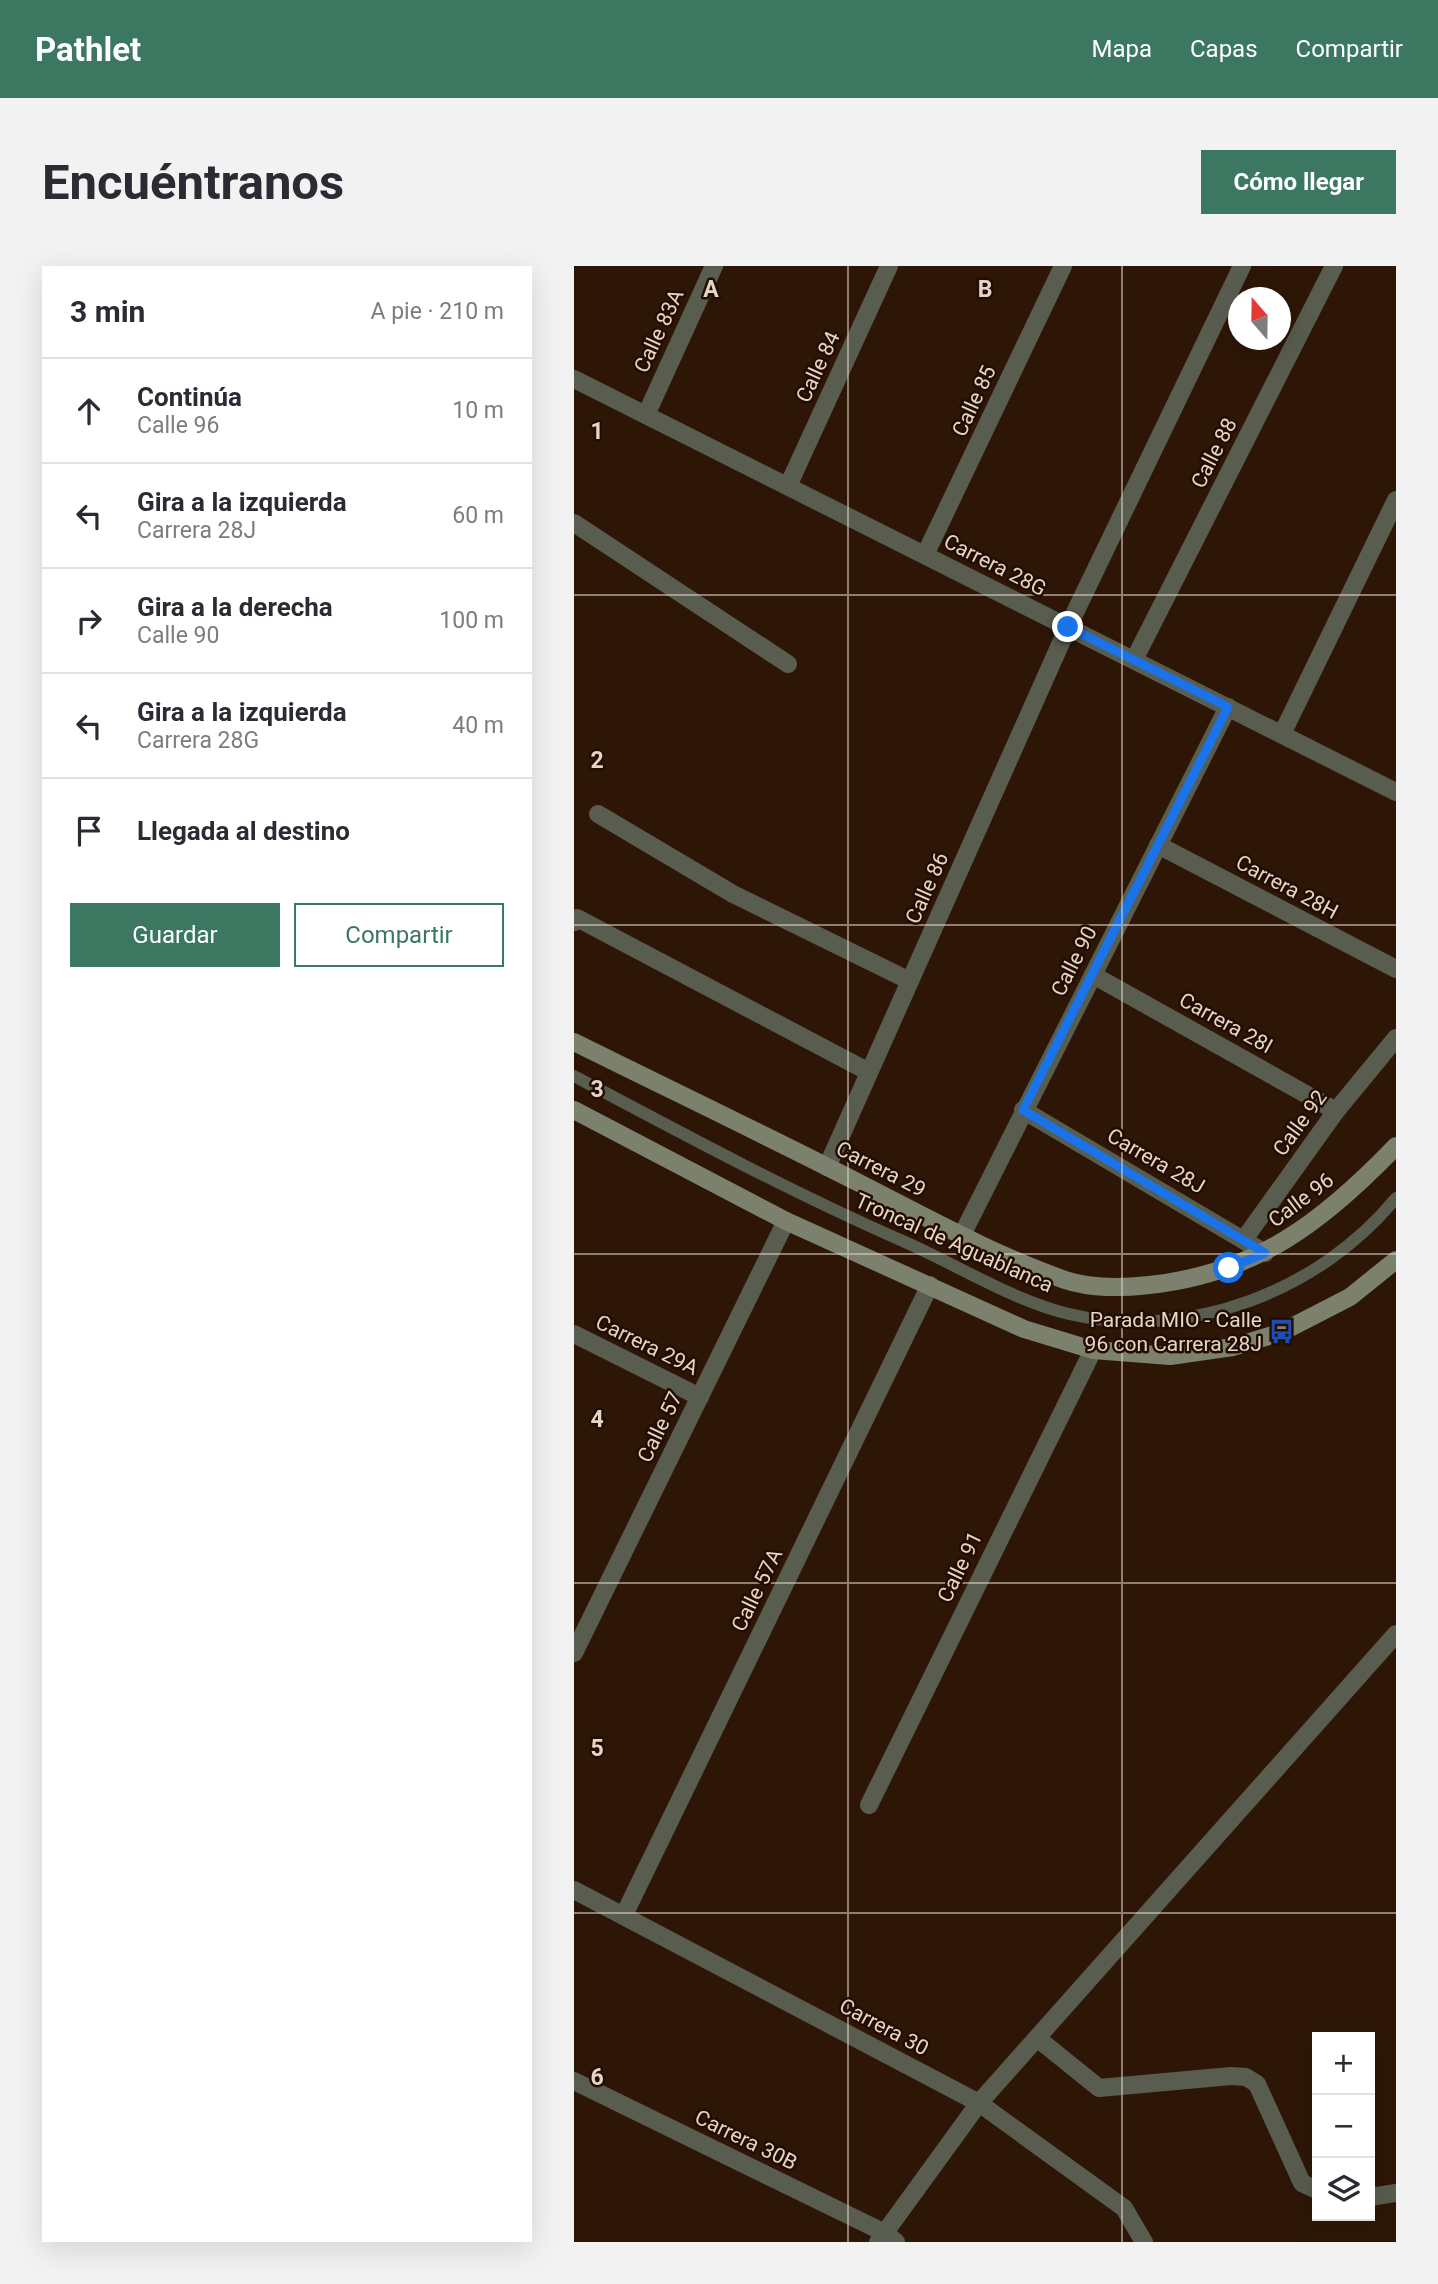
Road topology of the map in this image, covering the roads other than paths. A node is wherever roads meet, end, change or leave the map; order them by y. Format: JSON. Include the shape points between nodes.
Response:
{"nodes":[{"id":1,"x":714,"y":266,"type":"edge"},
{"id":2,"x":889,"y":266,"type":"edge"},
{"id":3,"x":1063,"y":266,"type":"edge"},
{"id":4,"x":1242,"y":266,"type":"edge"},
{"id":5,"x":1334,"y":266,"type":"edge"},
{"id":6,"x":574,"y":379,"type":"edge"},
{"id":7,"x":646,"y":415,"type":"junction"},
{"id":8,"x":788,"y":486,"type":"junction"},
{"id":9,"x":1396,"y":500,"type":"edge"},
{"id":10,"x":574,"y":523,"type":"edge"},
{"id":11,"x":925,"y":555,"type":"junction"},
{"id":12,"x":1068,"y":627,"type":"junction"},
{"id":13,"x":1134,"y":660,"type":"junction"},
{"id":14,"x":788,"y":664,"type":"dead end"},
{"id":15,"x":1228,"y":707,"type":"junction"},
{"id":16,"x":1282,"y":734,"type":"junction"},
{"id":17,"x":1396,"y":792,"type":"edge"},
{"id":18,"x":598,"y":814,"type":"dead end"},
{"id":19,"x":1158,"y":845,"type":"junction"},
{"id":20,"x":574,"y":922,"type":"edge"},
{"id":21,"x":1396,"y":970,"type":"edge"},
{"id":22,"x":1093,"y":975,"type":"junction"},
{"id":23,"x":910,"y":981,"type":"junction"},
{"id":24,"x":1396,"y":1038,"type":"edge"},
{"id":25,"x":574,"y":1042,"type":"edge"},
{"id":26,"x":869,"y":1072,"type":"junction"},
{"id":27,"x":574,"y":1076,"type":"edge"},
{"id":28,"x":574,"y":1110,"type":"edge"},
{"id":29,"x":1023,"y":1110,"type":"junction"},
{"id":30,"x":1336,"y":1111,"type":"junction"},
{"id":31,"x":1396,"y":1146,"type":"edge"},
{"id":32,"x":827,"y":1167,"type":"junction"},
{"id":33,"x":1396,"y":1198,"type":"edge"},
{"id":34,"x":786,"y":1221,"type":"junction"},
{"id":35,"x":961,"y":1235,"type":"junction"},
{"id":36,"x":1245,"y":1238,"type":"junction"},
{"id":37,"x":1265,"y":1253,"type":"junction"},
{"id":38,"x":1396,"y":1260,"type":"edge"},
{"id":39,"x":1180,"y":1282,"type":"joint"},
{"id":40,"x":930,"y":1284,"type":"junction"},
{"id":41,"x":574,"y":1334,"type":"edge"},
{"id":42,"x":1093,"y":1350,"type":"junction"},
{"id":43,"x":700,"y":1397,"type":"junction"},
{"id":44,"x":1396,"y":1634,"type":"edge"},
{"id":45,"x":574,"y":1653,"type":"edge"},
{"id":46,"x":869,"y":1805,"type":"dead end"},
{"id":47,"x":574,"y":1890,"type":"edge"},
{"id":48,"x":624,"y":1915,"type":"junction"},
{"id":49,"x":1037,"y":2038,"type":"junction"},
{"id":50,"x":574,"y":2081,"type":"edge"},
{"id":51,"x":979,"y":2103,"type":"junction"},
{"id":52,"x":1312,"y":2188,"type":"edge"},
{"id":53,"x":1396,"y":2193,"type":"edge"},
{"id":54,"x":1375,"y":2196,"type":"edge"},
{"id":55,"x":886,"y":2239,"type":"edge"},
{"id":56,"x":1144,"y":2242,"type":"edge"}],
"edges":[{"from":1,"to":7,"type":"street","name":"Calle 83A"},
{"from":2,"to":8,"type":"street","name":"Calle 84"},
{"from":3,"to":11,"type":"street","name":"Calle 85"},
{"from":4,"to":12,"type":"street","name":"Calle 86"},
{"from":5,"to":13,"type":"street","name":"Calle 88"},
{"from":6,"to":7,"type":"street","name":"Carrera 28G"},
{"from":7,"to":8,"type":"street","name":"Carrera 28G"},
{"from":8,"to":11,"type":"street","name":"Carrera 28G"},
{"from":9,"to":16,"type":"street"},
{"from":10,"to":14,"type":"street"},
{"from":11,"to":12,"type":"street","name":"Carrera 28G"},
{"from":12,"to":13,"type":"street","name":"Carrera 28G"},
{"from":12,"to":23,"type":"street","name":"Calle 86"},
{"from":13,"to":15,"type":"street","name":"Carrera 28G"},
{"from":15,"to":16,"type":"street","name":"Carrera 28G"},
{"from":15,"to":19,"type":"street","name":"Calle 90"},
{"from":16,"to":17,"type":"street","name":"Carrera 28G"},
{"from":18,"to":23,"type":"street","via":[[733,894]]},
{"from":19,"to":21,"type":"street","name":"Carrera 28H"},
{"from":19,"to":22,"type":"street","name":"Calle 90"},
{"from":20,"to":26,"type":"street","via":[[577,918]]},
{"from":22,"to":29,"type":"street","name":"Calle 90"},
{"from":22,"to":30,"type":"street","name":"Carrera 28I"},
{"from":23,"to":26,"type":"street","name":"Calle 86"},
{"from":24,"to":30,"type":"street","name":"Calle 92"},
{"from":25,"to":32,"type":"street","name":"Carrera 29"},
{"from":26,"to":32,"type":"street","name":"Calle 86"},
{"from":27,"to":33,"type":"lane","name":"Troncal de Aguablanca","via":[[808,1199],[1019,1296],[1069,1314],[1106,1320],[1188,1317],[1274,1292],[1351,1245]]},
{"from":28,"to":34,"type":"street"},
{"from":29,"to":35,"type":"street","name":"Calle 90"},
{"from":29,"to":36,"type":"street","name":"Carrera 28J"},
{"from":30,"to":36,"type":"street","name":"Calle 92"},
{"from":31,"to":37,"type":"street","name":"Calle 96","via":[[1314,1224]]},
{"from":32,"to":35,"type":"street","name":"Carrera 29"},
{"from":34,"to":40,"type":"street"},
{"from":34,"to":43,"type":"street","name":"Calle 57"},
{"from":35,"to":39,"type":"street","name":"Carrera 29","via":[[1067,1280],[1116,1288]]},
{"from":36,"to":37,"type":"street","name":"Carrera 28J"},
{"from":37,"to":39,"type":"street","name":"Calle 96"},
{"from":38,"to":42,"type":"street","via":[[1350,1297],[1282,1332],[1233,1347],[1170,1356]]},
{"from":40,"to":42,"type":"street","via":[[1024,1329]]},
{"from":40,"to":48,"type":"street","name":"Calle 57A"},
{"from":41,"to":43,"type":"street","name":"Carrera 29A"},
{"from":42,"to":46,"type":"street","name":"Calle 91"},
{"from":43,"to":45,"type":"street","name":"Calle 57"},
{"from":44,"to":49,"type":"street"},
{"from":47,"to":48,"type":"street","name":"Carrera 30"},
{"from":48,"to":51,"type":"street","name":"Carrera 30"},
{"from":49,"to":51,"type":"street"},
{"from":49,"to":52,"type":"street","via":[[1100,2088],[1246,2077],[1257,2084],[1302,2183]]},
{"from":50,"to":55,"type":"street","name":"Carrera 30B"},
{"from":51,"to":55,"type":"street"},
{"from":51,"to":56,"type":"street","name":"Carrera 30","via":[[1124,2208]]},
{"from":53,"to":54,"type":"street"}]}
